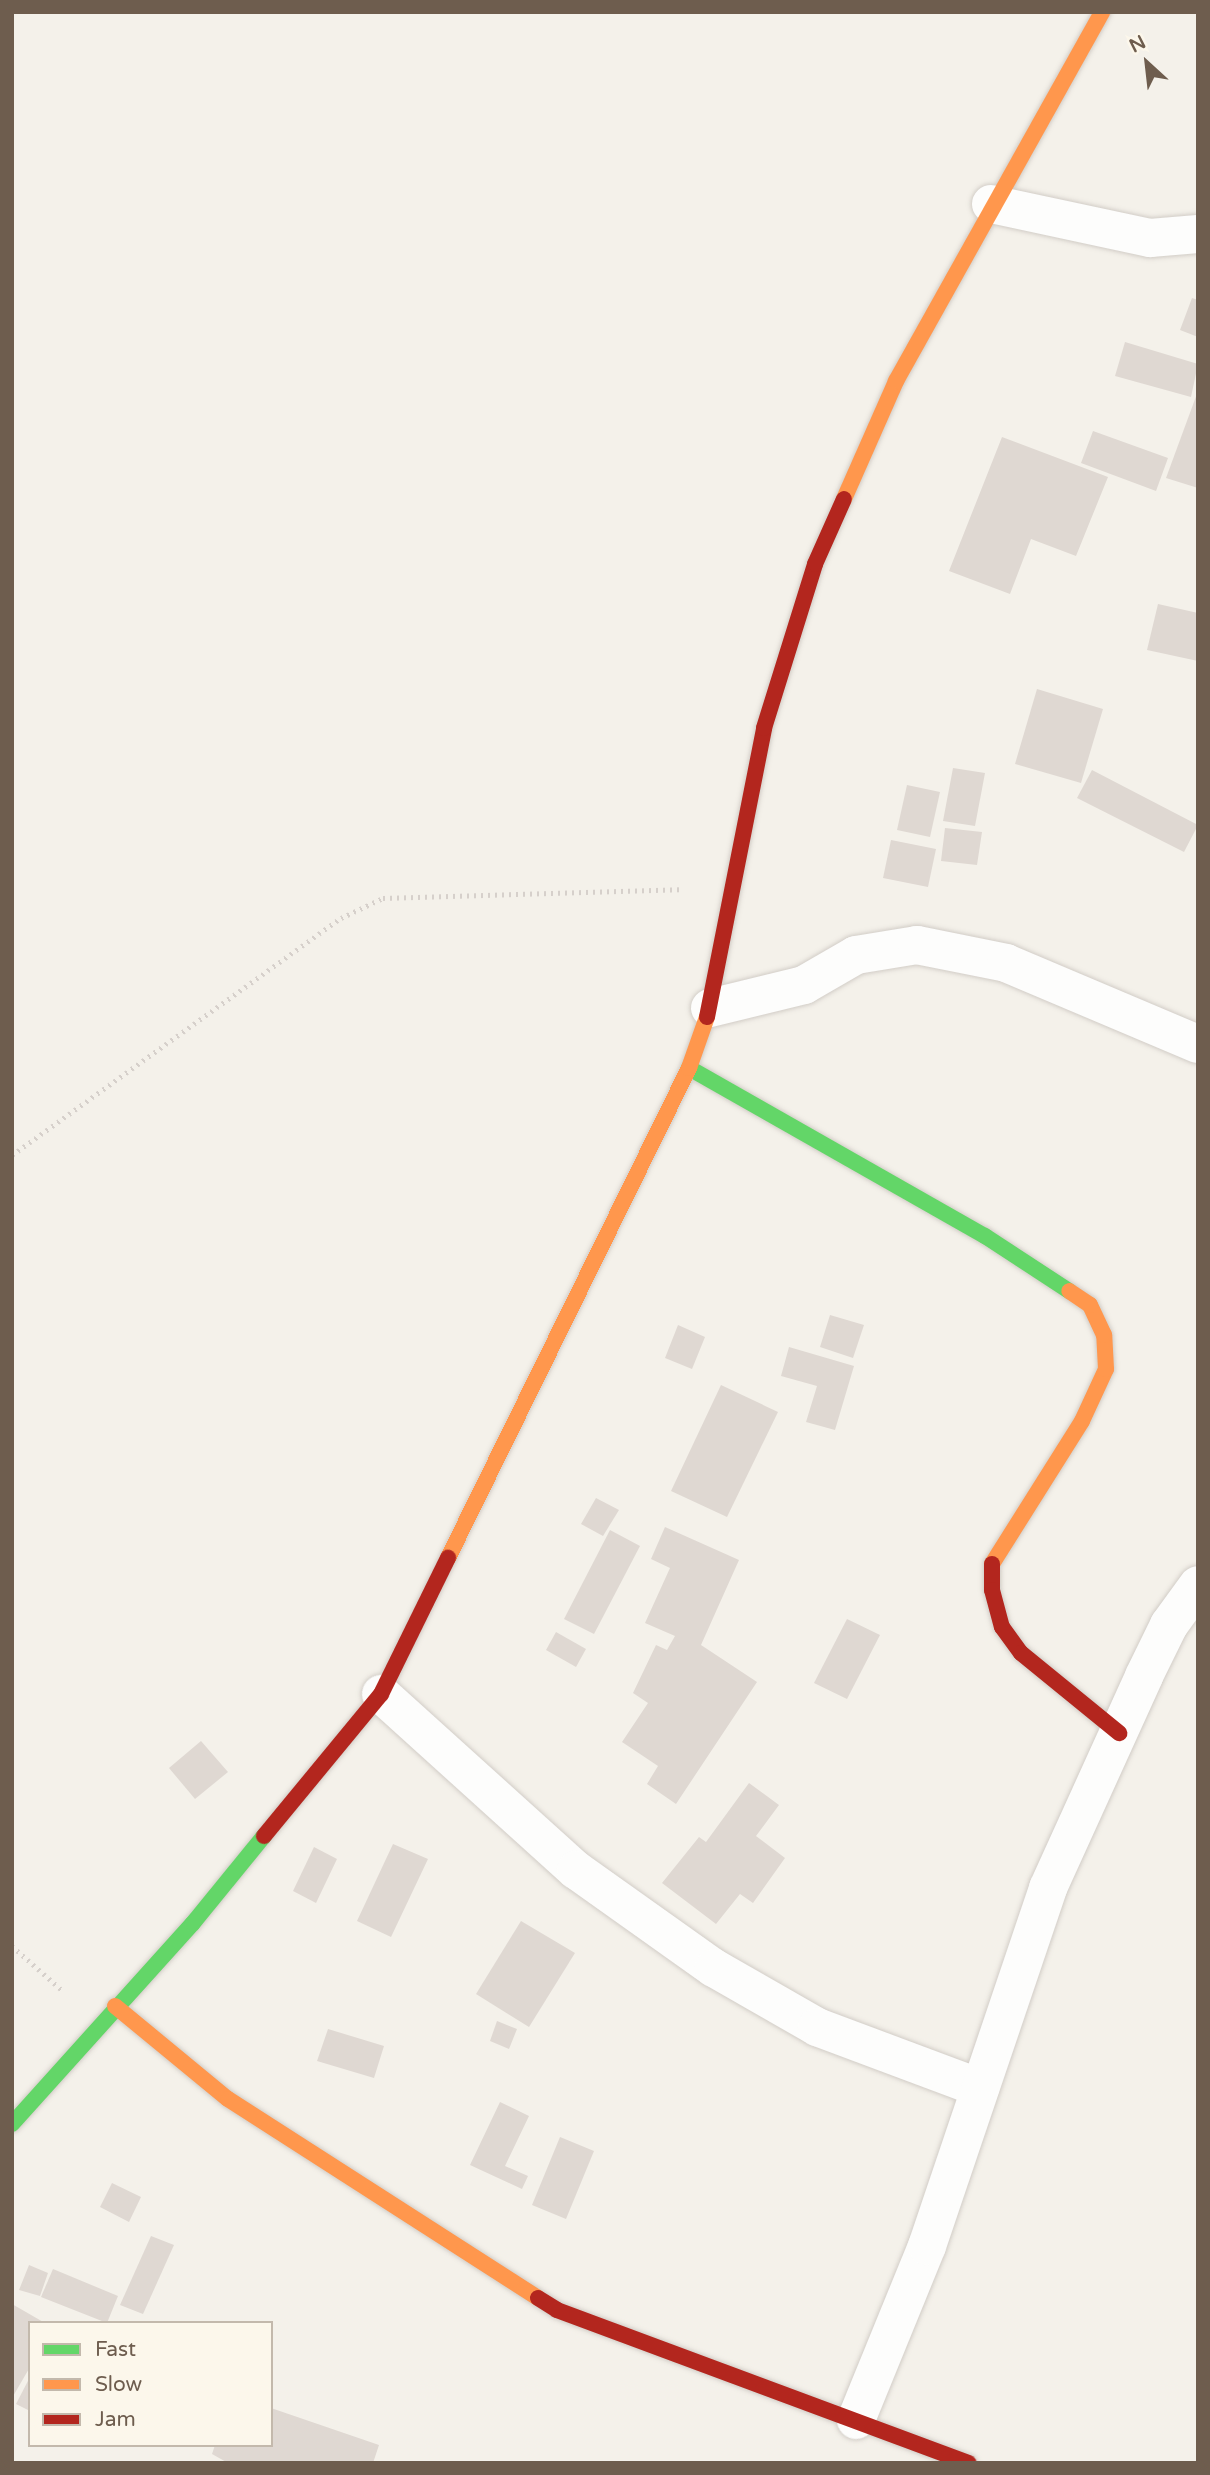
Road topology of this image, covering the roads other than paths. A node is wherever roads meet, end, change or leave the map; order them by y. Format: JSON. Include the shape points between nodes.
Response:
{"nodes":[{"id":1,"x":1102,"y":12,"type":"edge"},
{"id":2,"x":991,"y":204,"type":"junction"},
{"id":3,"x":1198,"y":234,"type":"edge"},
{"id":4,"x":710,"y":1008,"type":"junction"},
{"id":5,"x":1198,"y":1045,"type":"edge"},
{"id":6,"x":690,"y":1068,"type":"junction"},
{"id":7,"x":1198,"y":1585,"type":"edge"},
{"id":8,"x":381,"y":1694,"type":"junction"},
{"id":9,"x":1119,"y":1733,"type":"junction"},
{"id":10,"x":115,"y":2006,"type":"junction"},
{"id":11,"x":980,"y":2088,"type":"junction"},
{"id":12,"x":12,"y":2124,"type":"edge"},
{"id":13,"x":856,"y":2420,"type":"junction"},
{"id":14,"x":969,"y":2463,"type":"edge"}],
"edges":[{"from":1,"to":2,"type":"street"},
{"from":2,"to":3,"type":"street","via":[[1150,237]]},
{"from":2,"to":4,"type":"street","via":[[896,381],[815,564],[764,728]]},
{"from":4,"to":5,"type":"street","via":[[804,985],[856,955],[917,945],[1006,962]]},
{"from":4,"to":6,"type":"street"},
{"from":6,"to":8,"type":"street"},
{"from":6,"to":9,"type":"street","via":[[985,1236],[1090,1306],[1104,1335],[1106,1369],[1082,1421],[992,1558],[992,1590],[1002,1627],[1021,1653]]},
{"from":7,"to":9,"type":"street","via":[[1169,1625]]},
{"from":8,"to":10,"type":"street","via":[[193,1923]]},
{"from":8,"to":11,"type":"street","via":[[576,1870],[714,1968],[817,2026]]},
{"from":9,"to":11,"type":"street","via":[[1048,1888]]},
{"from":10,"to":12,"type":"street"},
{"from":10,"to":13,"type":"street","via":[[228,2099],[557,2310]]},
{"from":11,"to":13,"type":"street","via":[[893,2338]]},
{"from":13,"to":14,"type":"street"}]}
